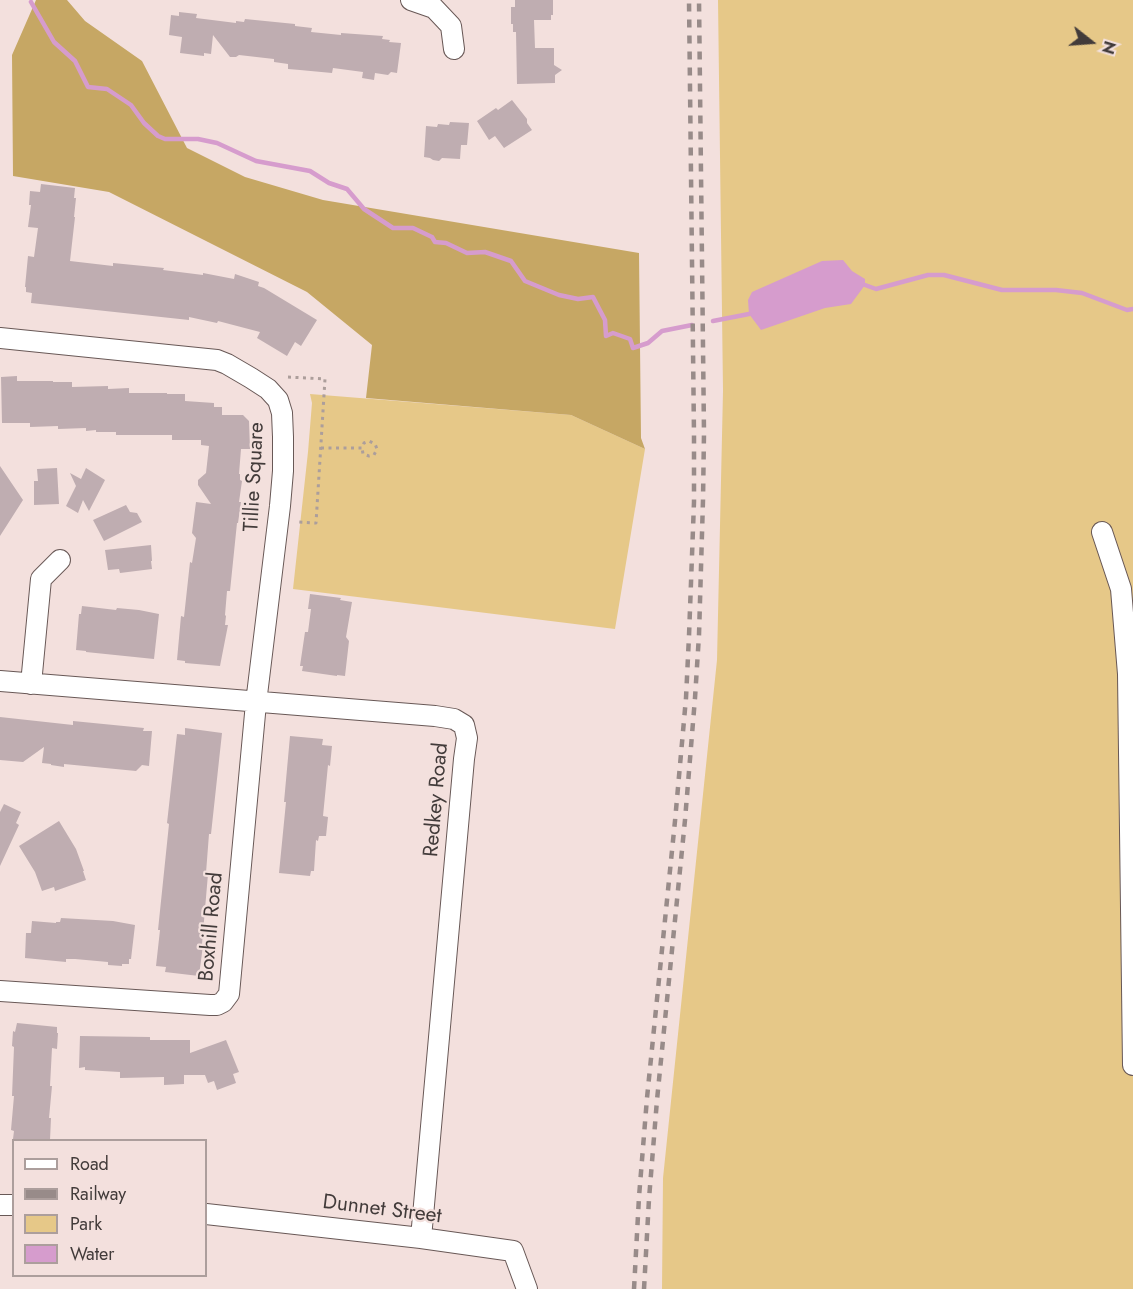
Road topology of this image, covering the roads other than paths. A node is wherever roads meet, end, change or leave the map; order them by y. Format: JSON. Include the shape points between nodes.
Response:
{"nodes":[{"id":1,"x":411,"y":0,"type":"edge"},
{"id":2,"x":454,"y":49,"type":"dead end"},
{"id":3,"x":0,"y":338,"type":"edge"},
{"id":4,"x":1102,"y":532,"type":"dead end"},
{"id":5,"x":60,"y":560,"type":"dead end"},
{"id":6,"x":0,"y":681,"type":"edge"},
{"id":7,"x":31,"y":684,"type":"junction"},
{"id":8,"x":256,"y":703,"type":"junction"},
{"id":9,"x":0,"y":991,"type":"edge"},
{"id":10,"x":1133,"y":1065,"type":"edge"},
{"id":11,"x":207,"y":1214,"type":"edge"},
{"id":12,"x":421,"y":1238,"type":"junction"},
{"id":13,"x":527,"y":1289,"type":"edge"}],
"edges":[{"from":1,"to":2,"type":"street","via":[[434,8],[451,26]]},
{"from":3,"to":8,"type":"street","name":"Tillie Square","via":[[217,360],[268,389],[278,400],[282,413],[282,483]]},
{"from":4,"to":10,"type":"street","via":[[1121,590],[1128,674]]},
{"from":5,"to":7,"type":"street","via":[[41,579]]},
{"from":6,"to":7,"type":"street","name":"Redkey Road"},
{"from":7,"to":8,"type":"street","name":"Redkey Road"},
{"from":8,"to":9,"type":"street","name":"Boxhill Road","via":[[230,994],[223,1002],[210,1005]]},
{"from":8,"to":12,"type":"street","name":"Redkey Road","via":[[435,716],[464,725],[467,738]]},
{"from":11,"to":12,"type":"street","name":"Dunnet Street"},
{"from":12,"to":13,"type":"street","name":"Dunnet Street","via":[[513,1251]]}]}
